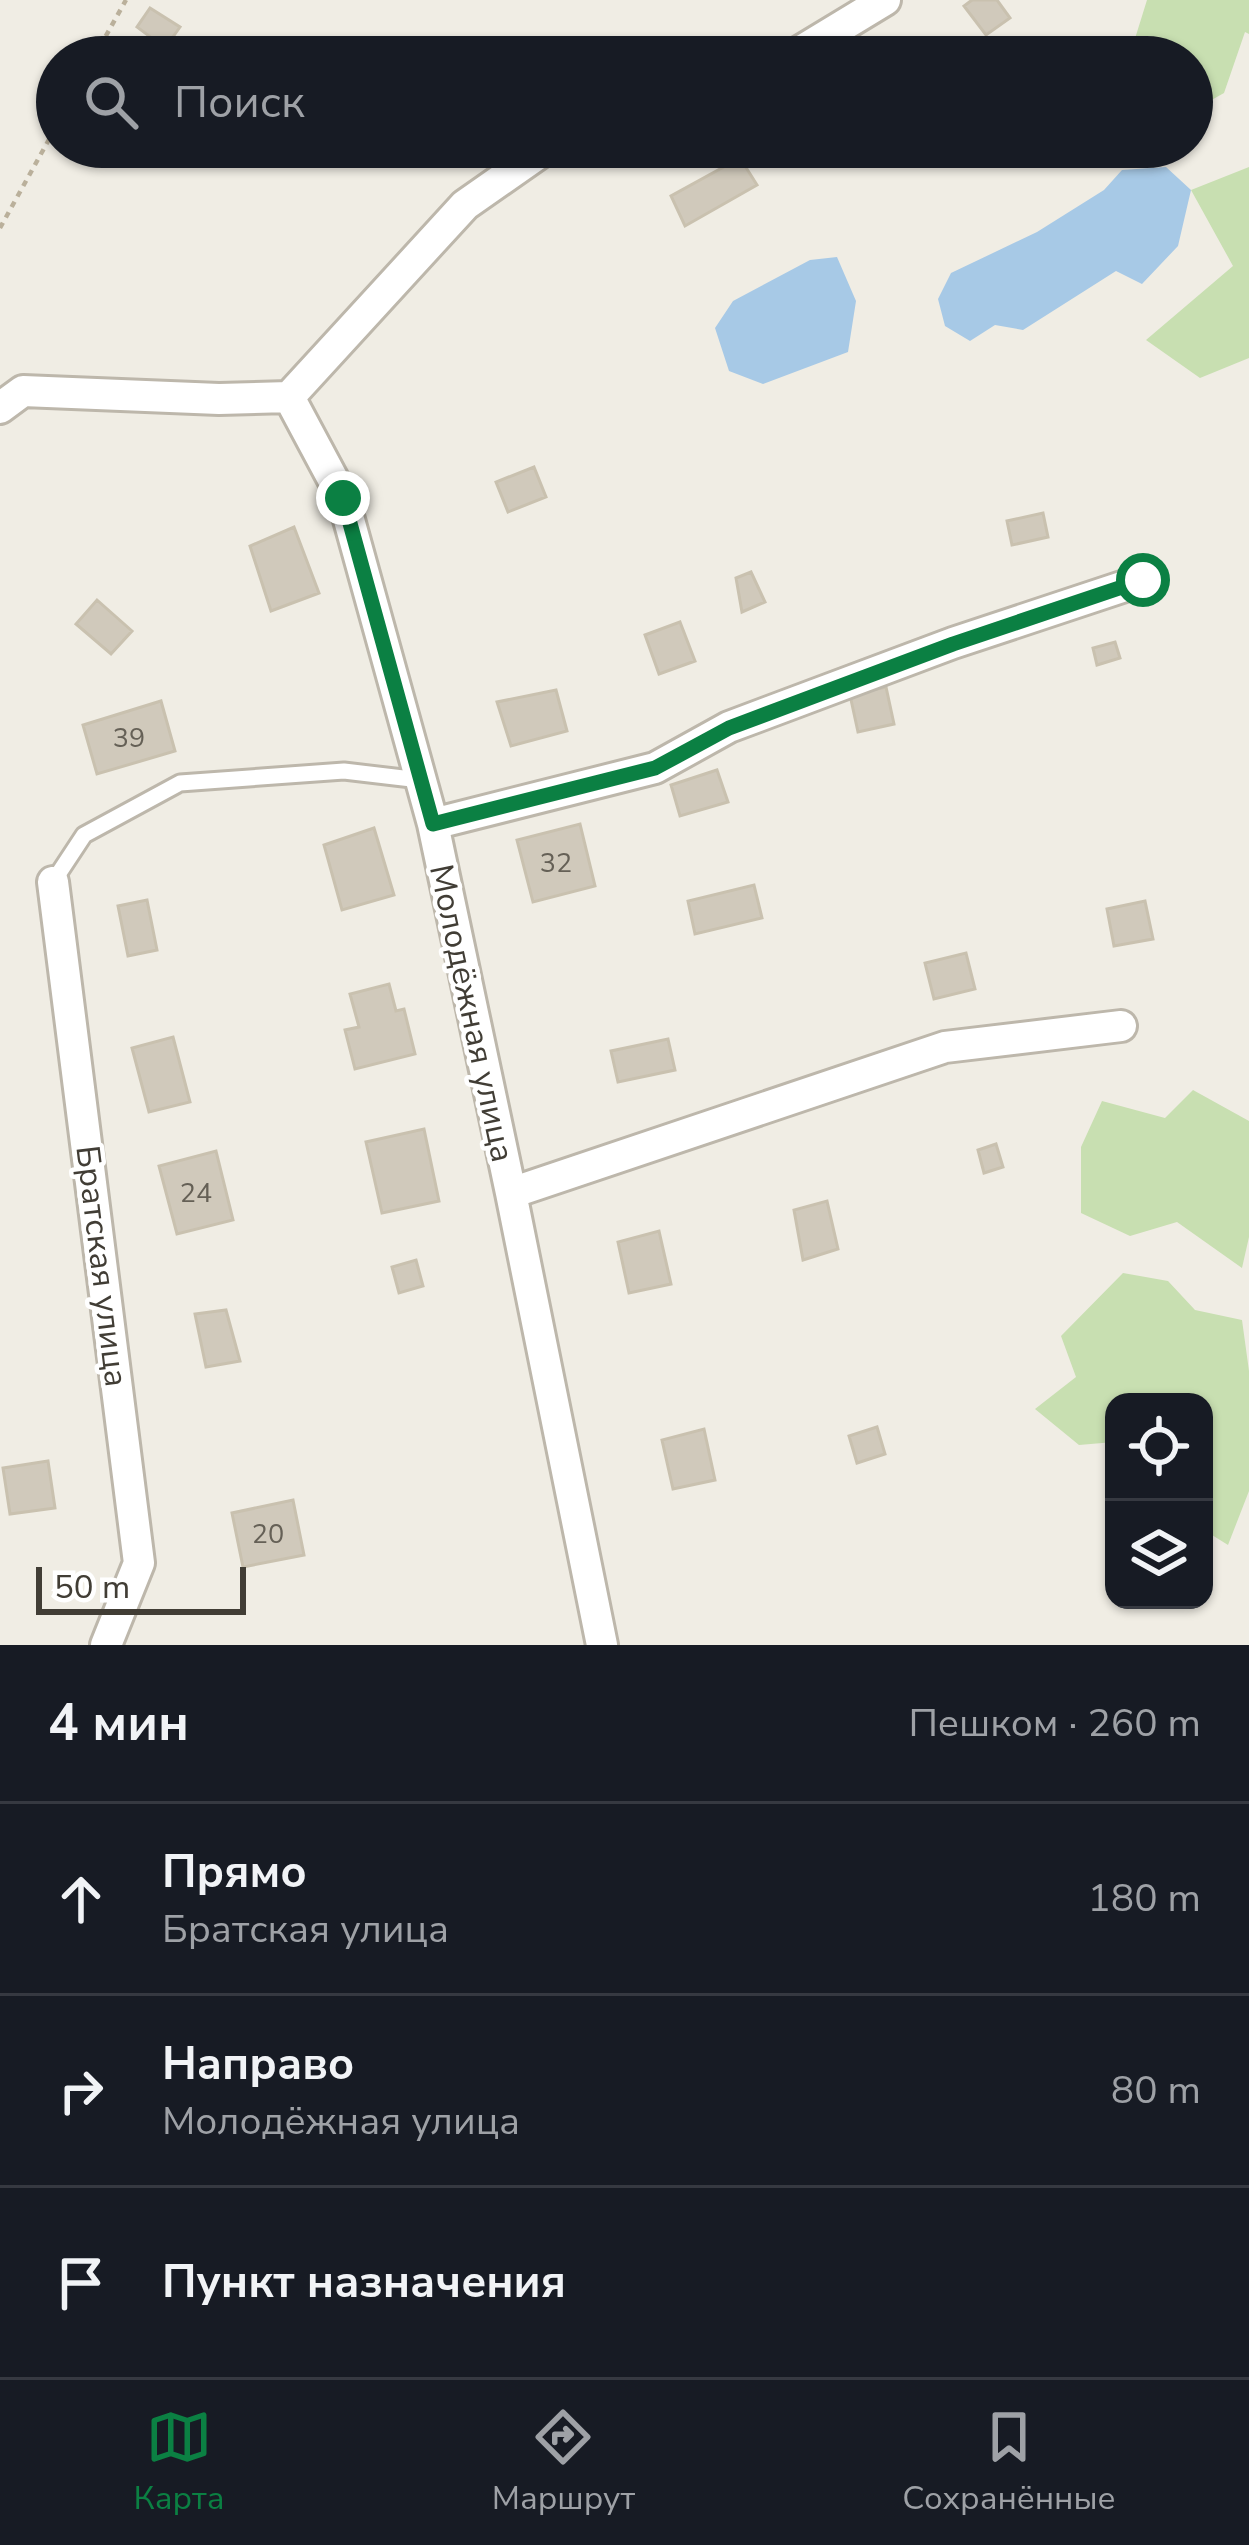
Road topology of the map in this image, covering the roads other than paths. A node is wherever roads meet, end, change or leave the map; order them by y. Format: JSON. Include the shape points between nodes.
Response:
{"nodes":[{"id":1,"x":885,"y":0,"type":"edge"},
{"id":2,"x":826,"y":36,"type":"edge"},
{"id":3,"x":518,"y":168,"type":"edge"},
{"id":4,"x":289,"y":397,"type":"junction"},
{"id":5,"x":0,"y":408,"type":"edge"},
{"id":6,"x":1143,"y":580,"type":"dead end"},
{"id":7,"x":420,"y":780,"type":"junction"},
{"id":8,"x":433,"y":824,"type":"junction"},
{"id":9,"x":53,"y":882,"type":"joint"},
{"id":10,"x":1121,"y":1026,"type":"dead end"},
{"id":11,"x":511,"y":1193,"type":"junction"},
{"id":12,"x":106,"y":1645,"type":"edge"},
{"id":13,"x":602,"y":1645,"type":"edge"}],
"edges":[{"from":1,"to":2,"type":"street"},
{"from":3,"to":4,"type":"street","via":[[464,206]]},
{"from":4,"to":5,"type":"street","via":[[23,391]]},
{"from":4,"to":7,"type":"street","name":"Молодёжная улица","via":[[343,498]]},
{"from":6,"to":8,"type":"street","via":[[729,728],[655,768]]},
{"from":7,"to":8,"type":"street","name":"Молодёжная улица"},
{"from":7,"to":9,"type":"lane","via":[[344,771],[180,783],[85,835]]},
{"from":8,"to":11,"type":"street","name":"Молодёжная улица"},
{"from":9,"to":12,"type":"street","name":"Братская улица","via":[[140,1563]]},
{"from":10,"to":11,"type":"street","via":[[945,1047]]},
{"from":11,"to":13,"type":"street","name":"Молодёжная улица"}]}
